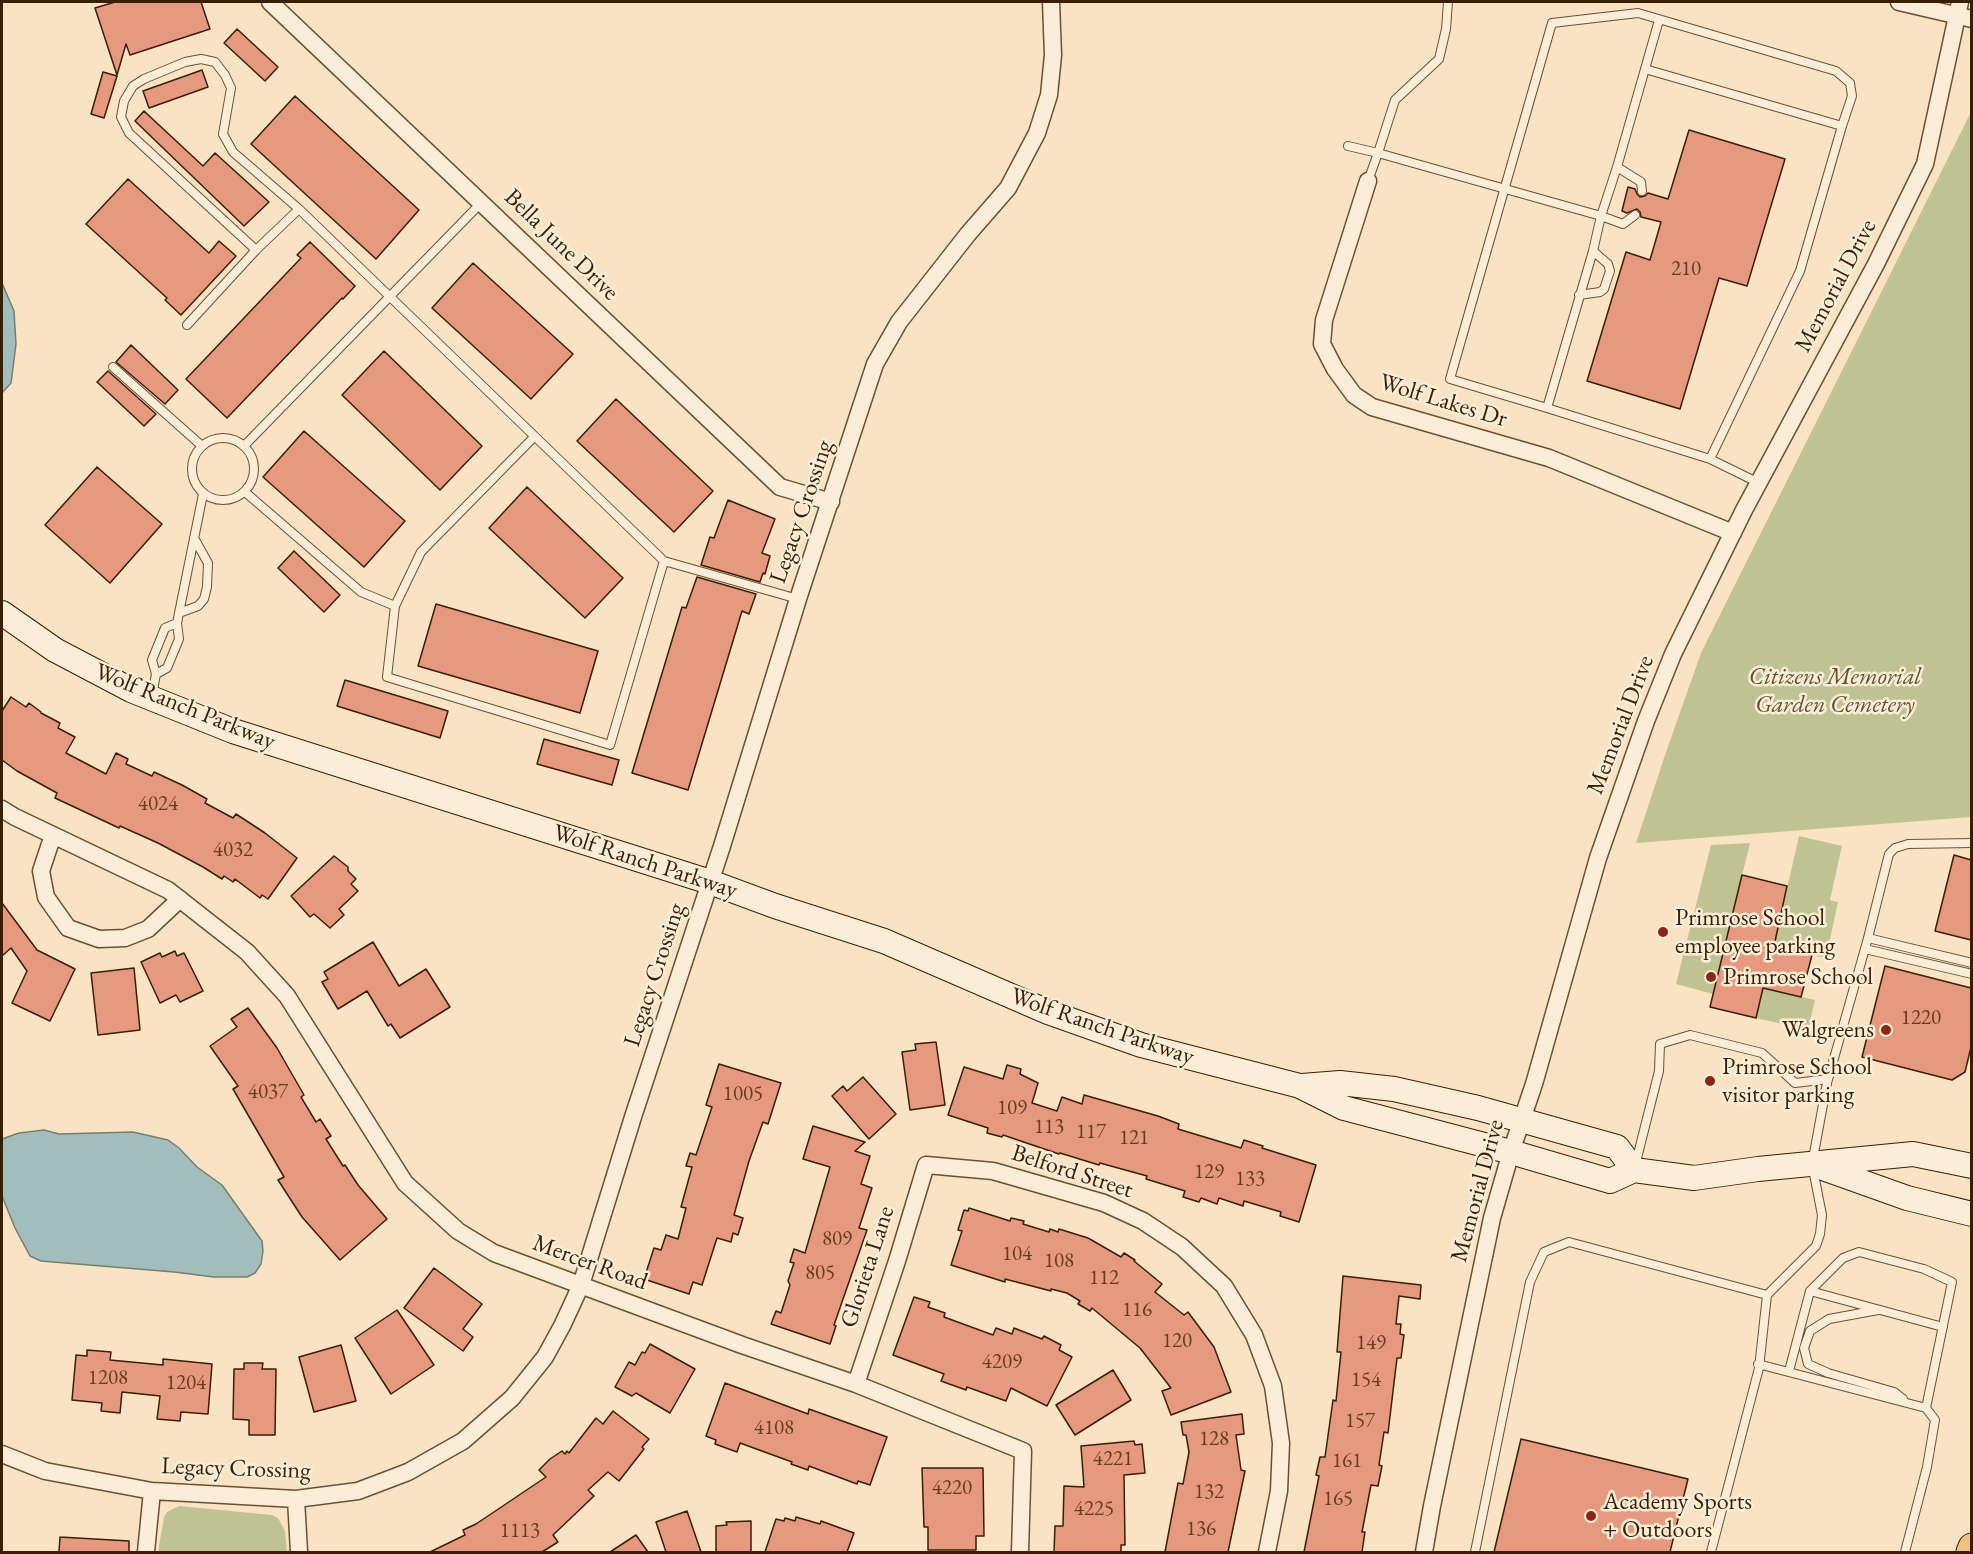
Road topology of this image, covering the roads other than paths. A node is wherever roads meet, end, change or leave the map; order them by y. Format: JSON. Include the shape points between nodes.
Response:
{"nodes":[{"id":1,"x":270,"y":2,"type":"edge"},
{"id":2,"x":1051,"y":2,"type":"edge"},
{"id":3,"x":1899,"y":2,"type":"edge"},
{"id":4,"x":1446,"y":4,"type":"edge"},
{"id":5,"x":1963,"y":12,"type":"edge"},
{"id":6,"x":1659,"y":20,"type":"junction"},
{"id":7,"x":1645,"y":69,"type":"junction"},
{"id":8,"x":1842,"y":126,"type":"junction"},
{"id":9,"x":1348,"y":146,"type":"dead end"},
{"id":10,"x":1378,"y":153,"type":"junction"},
{"id":11,"x":1617,"y":167,"type":"junction"},
{"id":12,"x":1368,"y":181,"type":"joint"},
{"id":13,"x":1504,"y":188,"type":"junction"},
{"id":14,"x":1642,"y":191,"type":"dead end"},
{"id":15,"x":481,"y":203,"type":"junction"},
{"id":16,"x":299,"y":209,"type":"junction"},
{"id":17,"x":1635,"y":215,"type":"dead end"},
{"id":18,"x":1601,"y":216,"type":"junction"},
{"id":19,"x":256,"y":250,"type":"junction"},
{"id":20,"x":1593,"y":250,"type":"junction"},
{"id":21,"x":1579,"y":295,"type":"junction"},
{"id":22,"x":390,"y":297,"type":"junction"},
{"id":23,"x":187,"y":325,"type":"dead end"},
{"id":24,"x":113,"y":366,"type":"dead end"},
{"id":25,"x":1547,"y":408,"type":"junction"},
{"id":26,"x":534,"y":436,"type":"junction"},
{"id":27,"x":202,"y":446,"type":"junction"},
{"id":28,"x":244,"y":446,"type":"junction"},
{"id":29,"x":1710,"y":459,"type":"junction"},
{"id":30,"x":1759,"y":483,"type":"junction"},
{"id":31,"x":245,"y":492,"type":"junction"},
{"id":32,"x":203,"y":494,"type":"junction"},
{"id":33,"x":831,"y":502,"type":"junction"},
{"id":34,"x":1733,"y":533,"type":"junction"},
{"id":35,"x":194,"y":538,"type":"junction"},
{"id":36,"x":664,"y":561,"type":"junction"},
{"id":37,"x":798,"y":599,"type":"junction"},
{"id":38,"x":395,"y":606,"type":"junction"},
{"id":39,"x":2,"y":613,"type":"edge"},
{"id":40,"x":179,"y":613,"type":"junction"},
{"id":41,"x":177,"y":623,"type":"junction"},
{"id":42,"x":156,"y":674,"type":"junction"},
{"id":43,"x":151,"y":698,"type":"junction"},
{"id":44,"x":2,"y":809,"type":"edge"},
{"id":45,"x":53,"y":836,"type":"junction"},
{"id":46,"x":1971,"y":843,"type":"edge"},
{"id":47,"x":710,"y":882,"type":"junction"},
{"id":48,"x":180,"y":899,"type":"junction"},
{"id":49,"x":1868,"y":938,"type":"junction"},
{"id":50,"x":1865,"y":949,"type":"junction"},
{"id":51,"x":1971,"y":963,"type":"edge"},
{"id":52,"x":1971,"y":974,"type":"edge"},
{"id":53,"x":1828,"y":1079,"type":"junction"},
{"id":54,"x":1300,"y":1086,"type":"junction"},
{"id":55,"x":1521,"y":1120,"type":"junction"},
{"id":56,"x":1511,"y":1152,"type":"junction"},
{"id":57,"x":1812,"y":1164,"type":"junction"},
{"id":58,"x":926,"y":1165,"type":"joint"},
{"id":59,"x":1971,"y":1166,"type":"edge"},
{"id":60,"x":1634,"y":1170,"type":"junction"},
{"id":61,"x":1971,"y":1214,"type":"edge"},
{"id":62,"x":581,"y":1285,"type":"junction"},
{"id":63,"x":1810,"y":1291,"type":"junction"},
{"id":64,"x":1767,"y":1295,"type":"junction"},
{"id":65,"x":1878,"y":1310,"type":"junction"},
{"id":66,"x":1942,"y":1328,"type":"junction"},
{"id":67,"x":1758,"y":1364,"type":"junction"},
{"id":68,"x":1789,"y":1371,"type":"junction"},
{"id":69,"x":855,"y":1384,"type":"junction"},
{"id":70,"x":1905,"y":1401,"type":"junction"},
{"id":71,"x":1926,"y":1408,"type":"junction"},
{"id":72,"x":2,"y":1454,"type":"edge"},
{"id":73,"x":152,"y":1491,"type":"junction"},
{"id":74,"x":296,"y":1499,"type":"junction"},
{"id":75,"x":1971,"y":1546,"type":"edge"},
{"id":76,"x":146,"y":1552,"type":"edge"},
{"id":77,"x":299,"y":1552,"type":"edge"},
{"id":78,"x":1020,"y":1552,"type":"edge"},
{"id":79,"x":1268,"y":1552,"type":"edge"},
{"id":80,"x":1424,"y":1552,"type":"edge"},
{"id":81,"x":1475,"y":1552,"type":"edge"},
{"id":82,"x":1711,"y":1552,"type":"edge"},
{"id":83,"x":1905,"y":1552,"type":"edge"},
{"id":84,"x":1970,"y":1552,"type":"edge"}],
"edges":[{"from":1,"to":15,"type":"street","name":"Bella June Drive"},
{"from":2,"to":33,"type":"street","name":"Legacy Crossing","via":[[1053,55],[1049,95],[1037,133],[1008,188],[899,322],[875,364]]},
{"from":3,"to":5,"type":"street"},
{"from":4,"to":10,"type":"lane","via":[[1446,28],[1439,59],[1395,100]]},
{"from":5,"to":30,"type":"street","name":"Memorial Drive","via":[[1925,164]]},
{"from":6,"to":7,"type":"lane"},
{"from":6,"to":8,"type":"lane","via":[[1836,71],[1850,83],[1852,96]]},
{"from":6,"to":13,"type":"lane","via":[[1638,13],[1552,23]]},
{"from":7,"to":8,"type":"lane"},
{"from":7,"to":11,"type":"lane"},
{"from":8,"to":29,"type":"lane","via":[[1800,271]]},
{"from":9,"to":10,"type":"lane"},
{"from":10,"to":12,"type":"lane"},
{"from":10,"to":13,"type":"lane"},
{"from":11,"to":14,"type":"lane","via":[[1641,182]]},
{"from":11,"to":18,"type":"lane"},
{"from":12,"to":34,"type":"street","name":"Wolf Lakes Dr","via":[[1324,320],[1322,344],[1354,395],[1372,407],[1549,458]]},
{"from":13,"to":18,"type":"lane"},
{"from":13,"to":25,"type":"lane","via":[[1450,379]]},
{"from":15,"to":22,"type":"lane"},
{"from":15,"to":33,"type":"street","name":"Bella June Drive","via":[[780,487]]},
{"from":16,"to":19,"type":"lane"},
{"from":16,"to":19,"type":"lane","via":[[233,152],[223,134],[231,88],[215,63],[201,59],[185,62],[133,86],[121,117],[129,133]]},
{"from":16,"to":22,"type":"lane"},
{"from":17,"to":18,"type":"lane","via":[[1623,224]]},
{"from":18,"to":20,"type":"lane"},
{"from":19,"to":23,"type":"lane"},
{"from":20,"to":21,"type":"lane"},
{"from":20,"to":21,"type":"lane","via":[[1610,270],[1605,288]]},
{"from":21,"to":25,"type":"lane"},
{"from":22,"to":26,"type":"lane"},
{"from":22,"to":28,"type":"lane"},
{"from":24,"to":27,"type":"lane"},
{"from":25,"to":29,"type":"lane"},
{"from":26,"to":36,"type":"lane"},
{"from":26,"to":38,"type":"lane","via":[[421,552]]},
{"from":27,"to":28,"type":"lane","via":[[222,438]]},
{"from":27,"to":32,"type":"lane","via":[[192,464],[192,475]]},
{"from":28,"to":31,"type":"lane","via":[[255,469]]},
{"from":29,"to":30,"type":"lane"},
{"from":30,"to":34,"type":"street","name":"Memorial Drive"},
{"from":31,"to":32,"type":"lane","via":[[223,501]]},
{"from":31,"to":38,"type":"lane","via":[[361,592]]},
{"from":32,"to":35,"type":"lane"},
{"from":33,"to":37,"type":"street","name":"Legacy Crossing"},
{"from":34,"to":55,"type":"street","name":"Memorial Drive","via":[[1673,654],[1646,721],[1598,858]]},
{"from":35,"to":40,"type":"lane"},
{"from":35,"to":40,"type":"lane","via":[[208,563],[207,587],[198,606]]},
{"from":36,"to":37,"type":"lane"},
{"from":36,"to":38,"type":"lane","via":[[610,746],[387,677]]},
{"from":37,"to":47,"type":"street","name":"Legacy Crossing"},
{"from":39,"to":43,"type":"street","name":"Wolf Ranch Parkway","via":[[55,650]]},
{"from":40,"to":41,"type":"lane"},
{"from":41,"to":42,"type":"lane","via":[[179,639],[167,668]]},
{"from":41,"to":42,"type":"lane","via":[[165,628],[152,660]]},
{"from":42,"to":43,"type":"lane"},
{"from":43,"to":47,"type":"street","name":"Wolf Ranch Parkway","via":[[233,731]]},
{"from":44,"to":45,"type":"street","name":"Mercer Road"},
{"from":45,"to":48,"type":"street","name":"Mercer Road"},
{"from":45,"to":48,"type":"street","via":[[41,871],[45,897],[68,928],[99,939],[125,938],[148,929]]},
{"from":46,"to":49,"type":"lane","via":[[1908,844],[1895,848],[1889,854]]},
{"from":47,"to":54,"type":"street","name":"Wolf Ranch Parkway","via":[[884,941],[1048,1012],[1141,1045]]},
{"from":47,"to":62,"type":"street","name":"Legacy Crossing"},
{"from":48,"to":62,"type":"street","name":"Mercer Road","via":[[247,952],[287,996],[405,1183],[458,1231],[494,1253]]},
{"from":49,"to":50,"type":"lane"},
{"from":49,"to":51,"type":"lane"},
{"from":50,"to":52,"type":"lane"},
{"from":50,"to":53,"type":"lane"},
{"from":53,"to":57,"type":"lane"},
{"from":53,"to":60,"type":"lane","via":[[1795,1083],[1762,1053],[1690,1035],[1660,1044],[1659,1071]]},
{"from":54,"to":55,"type":"street","name":"Wolf Ranch Parkway","via":[[1341,1083],[1394,1089]]},
{"from":54,"to":56,"type":"street","name":"Wolf Ranch Parkway","via":[[1344,1108]]},
{"from":55,"to":56,"type":"street","name":"Memorial Drive"},
{"from":55,"to":60,"type":"street","name":"Wolf Ranch Parkway","via":[[1617,1147]]},
{"from":56,"to":60,"type":"street","name":"Wolf Ranch Parkway","via":[[1610,1181]]},
{"from":56,"to":80,"type":"street","name":"Memorial Drive","via":[[1492,1218]]},
{"from":57,"to":59,"type":"street","name":"Wolf Ranch Parkway","via":[[1913,1154]]},
{"from":57,"to":60,"type":"street","name":"Wolf Ranch Parkway","via":[[1694,1178]]},
{"from":57,"to":61,"type":"street","name":"Wolf Ranch Parkway","via":[[1907,1198]]},
{"from":57,"to":64,"type":"lane","via":[[1822,1215],[1816,1246]]},
{"from":58,"to":69,"type":"street","name":"Glorieta Lane"},
{"from":58,"to":79,"type":"street","name":"Belford Street","via":[[993,1171],[1104,1203],[1143,1221],[1182,1247],[1224,1286],[1254,1335],[1273,1386],[1281,1443],[1279,1491]]},
{"from":62,"to":69,"type":"street","name":"Mercer Road"},
{"from":62,"to":74,"type":"street","name":"Legacy Crossing","via":[[545,1357],[512,1398],[463,1442],[408,1472],[358,1491]]},
{"from":63,"to":65,"type":"lane"},
{"from":63,"to":66,"type":"lane","via":[[1843,1258],[1859,1252],[1924,1269],[1952,1282]]},
{"from":63,"to":68,"type":"lane"},
{"from":64,"to":67,"type":"lane"},
{"from":64,"to":81,"type":"lane","via":[[1569,1242],[1544,1252],[1530,1282]]},
{"from":65,"to":66,"type":"lane"},
{"from":65,"to":70,"type":"lane","via":[[1829,1319],[1810,1331],[1804,1348],[1808,1364],[1894,1392]]},
{"from":66,"to":71,"type":"lane"},
{"from":67,"to":68,"type":"lane"},
{"from":67,"to":82,"type":"lane"},
{"from":68,"to":70,"type":"lane"},
{"from":69,"to":78,"type":"street","name":"Mercer Road","via":[[1023,1451]]},
{"from":70,"to":71,"type":"lane"},
{"from":71,"to":83,"type":"lane","via":[[1935,1420],[1928,1467]]},
{"from":72,"to":73,"type":"street","name":"Legacy Crossing","via":[[45,1471]]},
{"from":73,"to":74,"type":"street","name":"Legacy Crossing"},
{"from":73,"to":76,"type":"street"},
{"from":74,"to":77,"type":"street"},
{"from":75,"to":84,"type":"main road"}]}
